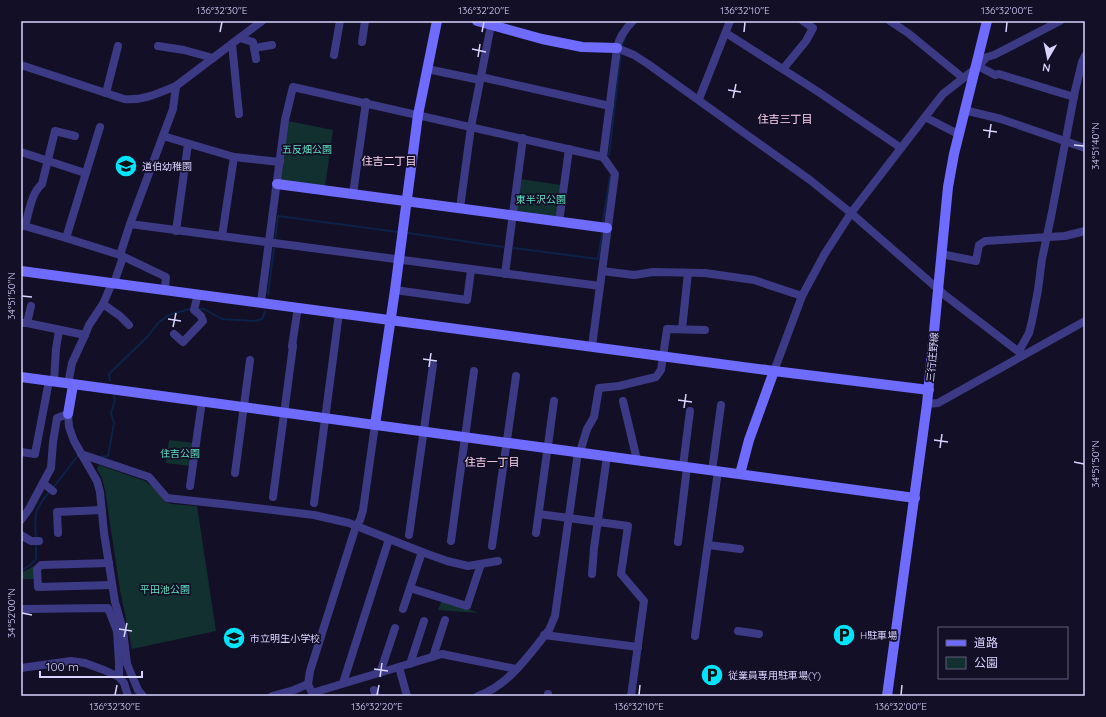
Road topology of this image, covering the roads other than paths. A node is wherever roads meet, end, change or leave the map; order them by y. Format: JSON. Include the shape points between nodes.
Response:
{"nodes":[{"id":1,"x":262,"y":21,"type":"edge"},
{"id":2,"x":340,"y":21,"type":"edge"},
{"id":3,"x":365,"y":21,"type":"edge"},
{"id":4,"x":437,"y":21,"type":"edge"},
{"id":5,"x":477,"y":21,"type":"edge"},
{"id":6,"x":633,"y":21,"type":"edge"},
{"id":7,"x":730,"y":21,"type":"edge"},
{"id":8,"x":803,"y":21,"type":"edge"},
{"id":9,"x":890,"y":21,"type":"edge"},
{"id":10,"x":987,"y":21,"type":"edge"},
{"id":11,"x":1060,"y":21,"type":"edge"},
{"id":12,"x":491,"y":25,"type":"junction"},
{"id":13,"x":726,"y":33,"type":"junction"},
{"id":14,"x":240,"y":38,"type":"junction"},
{"id":15,"x":362,"y":42,"type":"dead end"},
{"id":16,"x":232,"y":44,"type":"junction"},
{"id":17,"x":272,"y":45,"type":"dead end"},
{"id":18,"x":118,"y":46,"type":"dead end"},
{"id":19,"x":158,"y":46,"type":"dead end"},
{"id":20,"x":254,"y":48,"type":"junction"},
{"id":21,"x":617,"y":48,"type":"junction"},
{"id":22,"x":334,"y":55,"type":"dead end"},
{"id":23,"x":1085,"y":57,"type":"edge"},
{"id":24,"x":213,"y":58,"type":"junction"},
{"id":25,"x":256,"y":59,"type":"dead end"},
{"id":26,"x":21,"y":65,"type":"edge"},
{"id":27,"x":976,"y":68,"type":"junction"},
{"id":28,"x":427,"y":69,"type":"junction"},
{"id":29,"x":783,"y":69,"type":"junction"},
{"id":30,"x":480,"y":78,"type":"junction"},
{"id":31,"x":963,"y":78,"type":"junction"},
{"id":32,"x":176,"y":86,"type":"junction"},
{"id":33,"x":1085,"y":90,"type":"edge"},
{"id":34,"x":106,"y":93,"type":"junction"},
{"id":35,"x":1075,"y":94,"type":"junction"},
{"id":36,"x":699,"y":99,"type":"junction"},
{"id":37,"x":366,"y":102,"type":"junction"},
{"id":38,"x":610,"y":106,"type":"junction"},
{"id":39,"x":964,"y":110,"type":"junction"},
{"id":40,"x":239,"y":114,"type":"dead end"},
{"id":41,"x":418,"y":114,"type":"junction"},
{"id":42,"x":924,"y":117,"type":"junction"},
{"id":43,"x":100,"y":127,"type":"dead end"},
{"id":44,"x":471,"y":127,"type":"junction"},
{"id":45,"x":958,"y":134,"type":"junction"},
{"id":46,"x":75,"y":136,"type":"dead end"},
{"id":47,"x":163,"y":136,"type":"junction"},
{"id":48,"x":523,"y":138,"type":"junction"},
{"id":49,"x":1065,"y":142,"type":"junction"},
{"id":50,"x":188,"y":144,"type":"junction"},
{"id":51,"x":901,"y":148,"type":"junction"},
{"id":52,"x":1085,"y":148,"type":"edge"},
{"id":53,"x":569,"y":149,"type":"junction"},
{"id":54,"x":21,"y":152,"type":"edge"},
{"id":55,"x":234,"y":157,"type":"junction"},
{"id":56,"x":603,"y":157,"type":"junction"},
{"id":57,"x":48,"y":161,"type":"junction"},
{"id":58,"x":280,"y":162,"type":"junction"},
{"id":59,"x":85,"y":173,"type":"junction"},
{"id":60,"x":277,"y":184,"type":"junction"},
{"id":61,"x":353,"y":194,"type":"junction"},
{"id":62,"x":407,"y":201,"type":"junction"},
{"id":63,"x":460,"y":208,"type":"junction"},
{"id":64,"x":851,"y":213,"type":"junction"},
{"id":65,"x":513,"y":215,"type":"junction"},
{"id":66,"x":559,"y":222,"type":"junction"},
{"id":67,"x":130,"y":224,"type":"junction"},
{"id":68,"x":23,"y":226,"type":"edge"},
{"id":69,"x":607,"y":228,"type":"junction"},
{"id":70,"x":176,"y":231,"type":"junction"},
{"id":71,"x":1085,"y":231,"type":"edge"},
{"id":72,"x":222,"y":236,"type":"junction"},
{"id":73,"x":1046,"y":237,"type":"junction"},
{"id":74,"x":66,"y":238,"type":"junction"},
{"id":75,"x":269,"y":243,"type":"junction"},
{"id":76,"x":941,"y":254,"type":"junction"},
{"id":77,"x":121,"y":256,"type":"junction"},
{"id":78,"x":399,"y":260,"type":"junction"},
{"id":79,"x":471,"y":270,"type":"junction"},
{"id":80,"x":21,"y":271,"type":"edge"},
{"id":81,"x":602,"y":271,"type":"junction"},
{"id":82,"x":688,"y":273,"type":"junction"},
{"id":83,"x":505,"y":274,"type":"junction"},
{"id":84,"x":113,"y":283,"type":"junction"},
{"id":85,"x":600,"y":286,"type":"junction"},
{"id":86,"x":165,"y":289,"type":"junction"},
{"id":87,"x":938,"y":289,"type":"junction"},
{"id":88,"x":395,"y":290,"type":"junction"},
{"id":89,"x":198,"y":294,"type":"junction"},
{"id":90,"x":802,"y":296,"type":"junction"},
{"id":91,"x":261,"y":302,"type":"junction"},
{"id":92,"x":102,"y":304,"type":"junction"},
{"id":93,"x":31,"y":306,"type":"dead end"},
{"id":94,"x":298,"y":307,"type":"junction"},
{"id":95,"x":339,"y":313,"type":"junction"},
{"id":96,"x":390,"y":320,"type":"junction"},
{"id":97,"x":1085,"y":321,"type":"edge"},
{"id":98,"x":24,"y":323,"type":"edge"},
{"id":99,"x":129,"y":325,"type":"dead end"},
{"id":100,"x":682,"y":329,"type":"junction"},
{"id":101,"x":59,"y":330,"type":"junction"},
{"id":102,"x":705,"y":330,"type":"dead end"},
{"id":103,"x":174,"y":334,"type":"dead end"},
{"id":104,"x":85,"y":335,"type":"junction"},
{"id":105,"x":592,"y":346,"type":"junction"},
{"id":106,"x":1021,"y":353,"type":"junction"},
{"id":107,"x":663,"y":356,"type":"junction"},
{"id":108,"x":250,"y":360,"type":"dead end"},
{"id":109,"x":432,"y":366,"type":"dead end"},
{"id":110,"x":474,"y":371,"type":"dead end"},
{"id":111,"x":774,"y":371,"type":"junction"},
{"id":112,"x":516,"y":376,"type":"dead end"},
{"id":113,"x":21,"y":377,"type":"edge"},
{"id":114,"x":52,"y":381,"type":"junction"},
{"id":115,"x":70,"y":384,"type":"junction"},
{"id":116,"x":929,"y":390,"type":"junction"},
{"id":117,"x":202,"y":401,"type":"junction"},
{"id":118,"x":554,"y":401,"type":"dead end"},
{"id":119,"x":623,"y":401,"type":"dead end"},
{"id":120,"x":927,"y":404,"type":"junction"},
{"id":121,"x":721,"y":405,"type":"dead end"},
{"id":122,"x":243,"y":407,"type":"junction"},
{"id":123,"x":690,"y":411,"type":"dead end"},
{"id":124,"x":284,"y":412,"type":"junction"},
{"id":125,"x":68,"y":414,"type":"junction"},
{"id":126,"x":326,"y":418,"type":"junction"},
{"id":127,"x":375,"y":425,"type":"junction"},
{"id":128,"x":424,"y":432,"type":"junction"},
{"id":129,"x":465,"y":437,"type":"junction"},
{"id":130,"x":507,"y":443,"type":"junction"},
{"id":131,"x":547,"y":448,"type":"junction"},
{"id":132,"x":21,"y":452,"type":"edge"},
{"id":133,"x":579,"y":452,"type":"junction"},
{"id":134,"x":81,"y":454,"type":"junction"},
{"id":135,"x":607,"y":456,"type":"junction"},
{"id":136,"x":637,"y":460,"type":"junction"},
{"id":137,"x":685,"y":466,"type":"junction"},
{"id":138,"x":715,"y":471,"type":"junction"},
{"id":139,"x":235,"y":473,"type":"dead end"},
{"id":140,"x":740,"y":474,"type":"junction"},
{"id":141,"x":190,"y":486,"type":"dead end"},
{"id":142,"x":273,"y":497,"type":"dead end"},
{"id":143,"x":915,"y":498,"type":"junction"},
{"id":144,"x":314,"y":503,"type":"dead end"},
{"id":145,"x":102,"y":510,"type":"junction"},
{"id":146,"x":539,"y":514,"type":"junction"},
{"id":147,"x":569,"y":518,"type":"junction"},
{"id":148,"x":21,"y":520,"type":"edge"},
{"id":149,"x":598,"y":522,"type":"junction"},
{"id":150,"x":356,"y":526,"type":"junction"},
{"id":151,"x":58,"y":533,"type":"dead end"},
{"id":152,"x":536,"y":533,"type":"dead end"},
{"id":153,"x":21,"y":535,"type":"edge"},
{"id":154,"x":409,"y":535,"type":"dead end"},
{"id":155,"x":389,"y":539,"type":"junction"},
{"id":156,"x":35,"y":541,"type":"dead end"},
{"id":157,"x":451,"y":541,"type":"dead end"},
{"id":158,"x":678,"y":542,"type":"dead end"},
{"id":159,"x":708,"y":545,"type":"junction"},
{"id":160,"x":492,"y":546,"type":"dead end"},
{"id":161,"x":740,"y":549,"type":"dead end"},
{"id":162,"x":422,"y":552,"type":"junction"},
{"id":163,"x":498,"y":561,"type":"dead end"},
{"id":164,"x":109,"y":563,"type":"junction"},
{"id":165,"x":481,"y":564,"type":"junction"},
{"id":166,"x":592,"y":574,"type":"dead end"},
{"id":167,"x":112,"y":585,"type":"junction"},
{"id":168,"x":410,"y":588,"type":"junction"},
{"id":169,"x":21,"y":610,"type":"edge"},
{"id":170,"x":404,"y":610,"type":"dead end"},
{"id":171,"x":445,"y":620,"type":"dead end"},
{"id":172,"x":424,"y":621,"type":"dead end"},
{"id":173,"x":395,"y":628,"type":"dead end"},
{"id":174,"x":120,"y":630,"type":"junction"},
{"id":175,"x":738,"y":631,"type":"dead end"},
{"id":176,"x":759,"y":634,"type":"dead end"},
{"id":177,"x":544,"y":635,"type":"junction"},
{"id":178,"x":695,"y":636,"type":"dead end"},
{"id":179,"x":638,"y":647,"type":"junction"},
{"id":180,"x":433,"y":657,"type":"junction"},
{"id":181,"x":410,"y":664,"type":"junction"},
{"id":182,"x":399,"y":667,"type":"junction"},
{"id":183,"x":21,"y":668,"type":"edge"},
{"id":184,"x":516,"y":669,"type":"junction"},
{"id":185,"x":380,"y":673,"type":"junction"},
{"id":186,"x":119,"y":677,"type":"junction"},
{"id":187,"x":343,"y":683,"type":"junction"},
{"id":188,"x":308,"y":684,"type":"junction"},
{"id":189,"x":312,"y":694,"type":"edge"},
{"id":190,"x":128,"y":696,"type":"edge"},
{"id":191,"x":143,"y":696,"type":"edge"},
{"id":192,"x":272,"y":696,"type":"edge"},
{"id":193,"x":407,"y":696,"type":"edge"},
{"id":194,"x":478,"y":696,"type":"edge"},
{"id":195,"x":631,"y":696,"type":"edge"},
{"id":196,"x":887,"y":696,"type":"edge"}],
"edges":[{"from":1,"to":14,"type":"street"},
{"from":2,"to":22,"type":"street"},
{"from":3,"to":15,"type":"street"},
{"from":4,"to":28,"type":"street"},
{"from":5,"to":12,"type":"street"},
{"from":6,"to":21,"type":"street","via":[[618,41]]},
{"from":7,"to":13,"type":"street"},
{"from":8,"to":29,"type":"street","via":[[814,28]]},
{"from":9,"to":31,"type":"street"},
{"from":10,"to":27,"type":"street","name":"三行庄野線"},
{"from":11,"to":27,"type":"street","via":[[987,57]]},
{"from":12,"to":21,"type":"street","via":[[582,47]]},
{"from":12,"to":30,"type":"street"},
{"from":13,"to":29,"type":"street"},
{"from":13,"to":36,"type":"street"},
{"from":14,"to":16,"type":"street"},
{"from":14,"to":20,"type":"street","via":[[253,42]]},
{"from":16,"to":24,"type":"street"},
{"from":16,"to":40,"type":"street"},
{"from":17,"to":20,"type":"street"},
{"from":18,"to":34,"type":"street"},
{"from":19,"to":24,"type":"street"},
{"from":20,"to":25,"type":"street"},
{"from":21,"to":36,"type":"street","via":[[634,55]]},
{"from":21,"to":38,"type":"street"},
{"from":23,"to":35,"type":"street"},
{"from":24,"to":32,"type":"street"},
{"from":26,"to":34,"type":"street"},
{"from":27,"to":31,"type":"street"},
{"from":27,"to":35,"type":"street"},
{"from":27,"to":39,"type":"street","name":"三行庄野線"},
{"from":28,"to":30,"type":"street"},
{"from":28,"to":41,"type":"street"},
{"from":29,"to":51,"type":"street"},
{"from":30,"to":38,"type":"street"},
{"from":30,"to":44,"type":"street"},
{"from":31,"to":42,"type":"street","via":[[943,94]]},
{"from":32,"to":34,"type":"street","via":[[135,100]]},
{"from":32,"to":47,"type":"street","via":[[173,109]]},
{"from":33,"to":35,"type":"street"},
{"from":35,"to":49,"type":"street"},
{"from":36,"to":64,"type":"street"},
{"from":37,"to":41,"type":"street"},
{"from":37,"to":58,"type":"street","via":[[293,87],[285,120]]},
{"from":37,"to":61,"type":"street"},
{"from":38,"to":56,"type":"street"},
{"from":39,"to":45,"type":"street","name":"三行庄野線"},
{"from":39,"to":49,"type":"street","via":[[1001,119]]},
{"from":41,"to":44,"type":"street"},
{"from":41,"to":62,"type":"street"},
{"from":42,"to":45,"type":"street"},
{"from":42,"to":51,"type":"street"},
{"from":43,"to":59,"type":"street"},
{"from":44,"to":48,"type":"street"},
{"from":44,"to":63,"type":"street"},
{"from":45,"to":76,"type":"street","name":"三行庄野線","via":[[948,187]]},
{"from":46,"to":57,"type":"street","via":[[55,131]]},
{"from":47,"to":50,"type":"street"},
{"from":47,"to":67,"type":"street"},
{"from":48,"to":53,"type":"street"},
{"from":48,"to":65,"type":"street"},
{"from":49,"to":52,"type":"street"},
{"from":49,"to":73,"type":"street"},
{"from":50,"to":55,"type":"street"},
{"from":50,"to":70,"type":"street"},
{"from":51,"to":64,"type":"street"},
{"from":53,"to":56,"type":"street"},
{"from":53,"to":66,"type":"street"},
{"from":54,"to":57,"type":"street"},
{"from":55,"to":58,"type":"street"},
{"from":55,"to":72,"type":"street"},
{"from":56,"to":69,"type":"street","via":[[614,174]]},
{"from":57,"to":59,"type":"street"},
{"from":57,"to":68,"type":"street","via":[[42,184],[32,199]]},
{"from":58,"to":60,"type":"street"},
{"from":59,"to":74,"type":"street"},
{"from":60,"to":61,"type":"street"},
{"from":60,"to":75,"type":"street"},
{"from":61,"to":62,"type":"street"},
{"from":62,"to":63,"type":"street"},
{"from":62,"to":78,"type":"street"},
{"from":63,"to":65,"type":"street"},
{"from":64,"to":87,"type":"street"},
{"from":64,"to":90,"type":"street"},
{"from":65,"to":66,"type":"street"},
{"from":65,"to":83,"type":"street"},
{"from":66,"to":69,"type":"street"},
{"from":67,"to":70,"type":"street"},
{"from":67,"to":77,"type":"street"},
{"from":68,"to":74,"type":"street"},
{"from":69,"to":81,"type":"street"},
{"from":70,"to":72,"type":"street"},
{"from":71,"to":73,"type":"street"},
{"from":72,"to":75,"type":"street"},
{"from":73,"to":76,"type":"street","via":[[986,241],[979,245],[976,261]]},
{"from":73,"to":106,"type":"street","via":[[1032,321]]},
{"from":74,"to":77,"type":"street"},
{"from":75,"to":78,"type":"street"},
{"from":75,"to":91,"type":"street"},
{"from":76,"to":87,"type":"street","name":"三行庄野線"},
{"from":77,"to":84,"type":"street"},
{"from":77,"to":86,"type":"street","via":[[166,277]]},
{"from":78,"to":79,"type":"street"},
{"from":78,"to":88,"type":"street"},
{"from":79,"to":83,"type":"street"},
{"from":79,"to":88,"type":"street","via":[[467,300]]},
{"from":80,"to":84,"type":"street"},
{"from":81,"to":82,"type":"street","via":[[634,276],[653,272]]},
{"from":81,"to":85,"type":"street"},
{"from":82,"to":90,"type":"street","via":[[754,280]]},
{"from":82,"to":100,"type":"street"},
{"from":83,"to":85,"type":"street"},
{"from":84,"to":86,"type":"street"},
{"from":84,"to":92,"type":"street"},
{"from":85,"to":105,"type":"street"},
{"from":86,"to":89,"type":"street"},
{"from":87,"to":106,"type":"street"},
{"from":87,"to":116,"type":"street","name":"三行庄野線"},
{"from":88,"to":96,"type":"street"},
{"from":89,"to":91,"type":"street"},
{"from":89,"to":103,"type":"street","via":[[194,310],[201,316],[202,321],[184,342]]},
{"from":90,"to":111,"type":"street"},
{"from":91,"to":94,"type":"street"},
{"from":92,"to":99,"type":"street"},
{"from":92,"to":104,"type":"street"},
{"from":93,"to":98,"type":"street"},
{"from":94,"to":95,"type":"street"},
{"from":94,"to":124,"type":"street"},
{"from":95,"to":96,"type":"street"},
{"from":95,"to":126,"type":"street"},
{"from":96,"to":105,"type":"street"},
{"from":96,"to":127,"type":"street"},
{"from":97,"to":106,"type":"street"},
{"from":98,"to":101,"type":"street"},
{"from":100,"to":102,"type":"street"},
{"from":100,"to":107,"type":"street","via":[[667,329]]},
{"from":101,"to":104,"type":"street"},
{"from":101,"to":114,"type":"street"},
{"from":104,"to":115,"type":"street","via":[[72,363]]},
{"from":105,"to":107,"type":"street"},
{"from":106,"to":120,"type":"street","via":[[938,403]]},
{"from":107,"to":111,"type":"street"},
{"from":107,"to":133,"type":"street","via":[[661,370],[656,377],[599,388],[594,417]]},
{"from":108,"to":122,"type":"street"},
{"from":109,"to":128,"type":"street"},
{"from":110,"to":129,"type":"street"},
{"from":111,"to":116,"type":"street"},
{"from":111,"to":140,"type":"street","via":[[749,440]]},
{"from":112,"to":130,"type":"street"},
{"from":113,"to":114,"type":"street"},
{"from":114,"to":115,"type":"street"},
{"from":114,"to":132,"type":"street","via":[[36,454]]},
{"from":115,"to":117,"type":"street"},
{"from":115,"to":125,"type":"street"},
{"from":116,"to":120,"type":"street","name":"三行庄野線"},
{"from":117,"to":122,"type":"street"},
{"from":117,"to":141,"type":"street"},
{"from":118,"to":131,"type":"street"},
{"from":119,"to":136,"type":"street"},
{"from":120,"to":143,"type":"street","name":"三行庄野線"},
{"from":121,"to":138,"type":"street"},
{"from":122,"to":124,"type":"street"},
{"from":122,"to":139,"type":"street"},
{"from":123,"to":137,"type":"street"},
{"from":124,"to":126,"type":"street"},
{"from":124,"to":142,"type":"street"},
{"from":125,"to":134,"type":"street","via":[[69,427]]},
{"from":125,"to":148,"type":"street","via":[[57,418],[48,487]]},
{"from":126,"to":127,"type":"street"},
{"from":126,"to":144,"type":"street"},
{"from":127,"to":128,"type":"street"},
{"from":127,"to":150,"type":"street","via":[[363,510]]},
{"from":128,"to":129,"type":"street"},
{"from":128,"to":154,"type":"street"},
{"from":129,"to":130,"type":"street"},
{"from":129,"to":157,"type":"street"},
{"from":130,"to":131,"type":"street"},
{"from":130,"to":160,"type":"street"},
{"from":131,"to":133,"type":"street"},
{"from":131,"to":146,"type":"street"},
{"from":133,"to":135,"type":"street"},
{"from":133,"to":147,"type":"street"},
{"from":134,"to":145,"type":"street","via":[[97,481]]},
{"from":134,"to":150,"type":"street","via":[[149,477],[167,498],[314,515]]},
{"from":135,"to":136,"type":"street"},
{"from":135,"to":149,"type":"street"},
{"from":136,"to":137,"type":"street"},
{"from":137,"to":138,"type":"street"},
{"from":137,"to":158,"type":"street"},
{"from":138,"to":140,"type":"street"},
{"from":138,"to":159,"type":"street"},
{"from":140,"to":143,"type":"street"},
{"from":143,"to":196,"type":"street","name":"三行庄野線"},
{"from":145,"to":151,"type":"street","via":[[57,512]]},
{"from":145,"to":164,"type":"street"},
{"from":146,"to":147,"type":"street"},
{"from":146,"to":152,"type":"street"},
{"from":147,"to":149,"type":"street"},
{"from":147,"to":177,"type":"street","via":[[555,616]]},
{"from":149,"to":166,"type":"street"},
{"from":149,"to":179,"type":"street","via":[[628,526],[621,574],[644,601]]},
{"from":150,"to":155,"type":"street"},
{"from":150,"to":188,"type":"street"},
{"from":153,"to":156,"type":"street"},
{"from":155,"to":162,"type":"street"},
{"from":155,"to":187,"type":"street"},
{"from":159,"to":161,"type":"street"},
{"from":159,"to":178,"type":"street"},
{"from":162,"to":165,"type":"street","via":[[468,566]]},
{"from":162,"to":168,"type":"street"},
{"from":163,"to":165,"type":"street"},
{"from":164,"to":167,"type":"street"},
{"from":164,"to":167,"type":"street","via":[[41,565],[37,569],[38,587]]},
{"from":165,"to":168,"type":"street","via":[[467,606]]},
{"from":167,"to":174,"type":"street"},
{"from":168,"to":170,"type":"street"},
{"from":169,"to":174,"type":"street","via":[[108,608]]},
{"from":171,"to":180,"type":"street"},
{"from":172,"to":181,"type":"street"},
{"from":173,"to":185,"type":"street"},
{"from":174,"to":186,"type":"street"},
{"from":174,"to":191,"type":"street","via":[[127,664]]},
{"from":175,"to":176,"type":"street"},
{"from":177,"to":179,"type":"street"},
{"from":177,"to":184,"type":"street"},
{"from":179,"to":195,"type":"street"},
{"from":180,"to":181,"type":"street"},
{"from":180,"to":184,"type":"street","via":[[442,654]]},
{"from":181,"to":182,"type":"street"},
{"from":182,"to":185,"type":"street"},
{"from":182,"to":193,"type":"street"},
{"from":183,"to":186,"type":"street","via":[[71,661],[85,663]]},
{"from":184,"to":194,"type":"street","via":[[501,684]]},
{"from":185,"to":187,"type":"street"},
{"from":186,"to":190,"type":"street"},
{"from":187,"to":189,"type":"street"},
{"from":188,"to":189,"type":"street"},
{"from":188,"to":192,"type":"street"}]}
